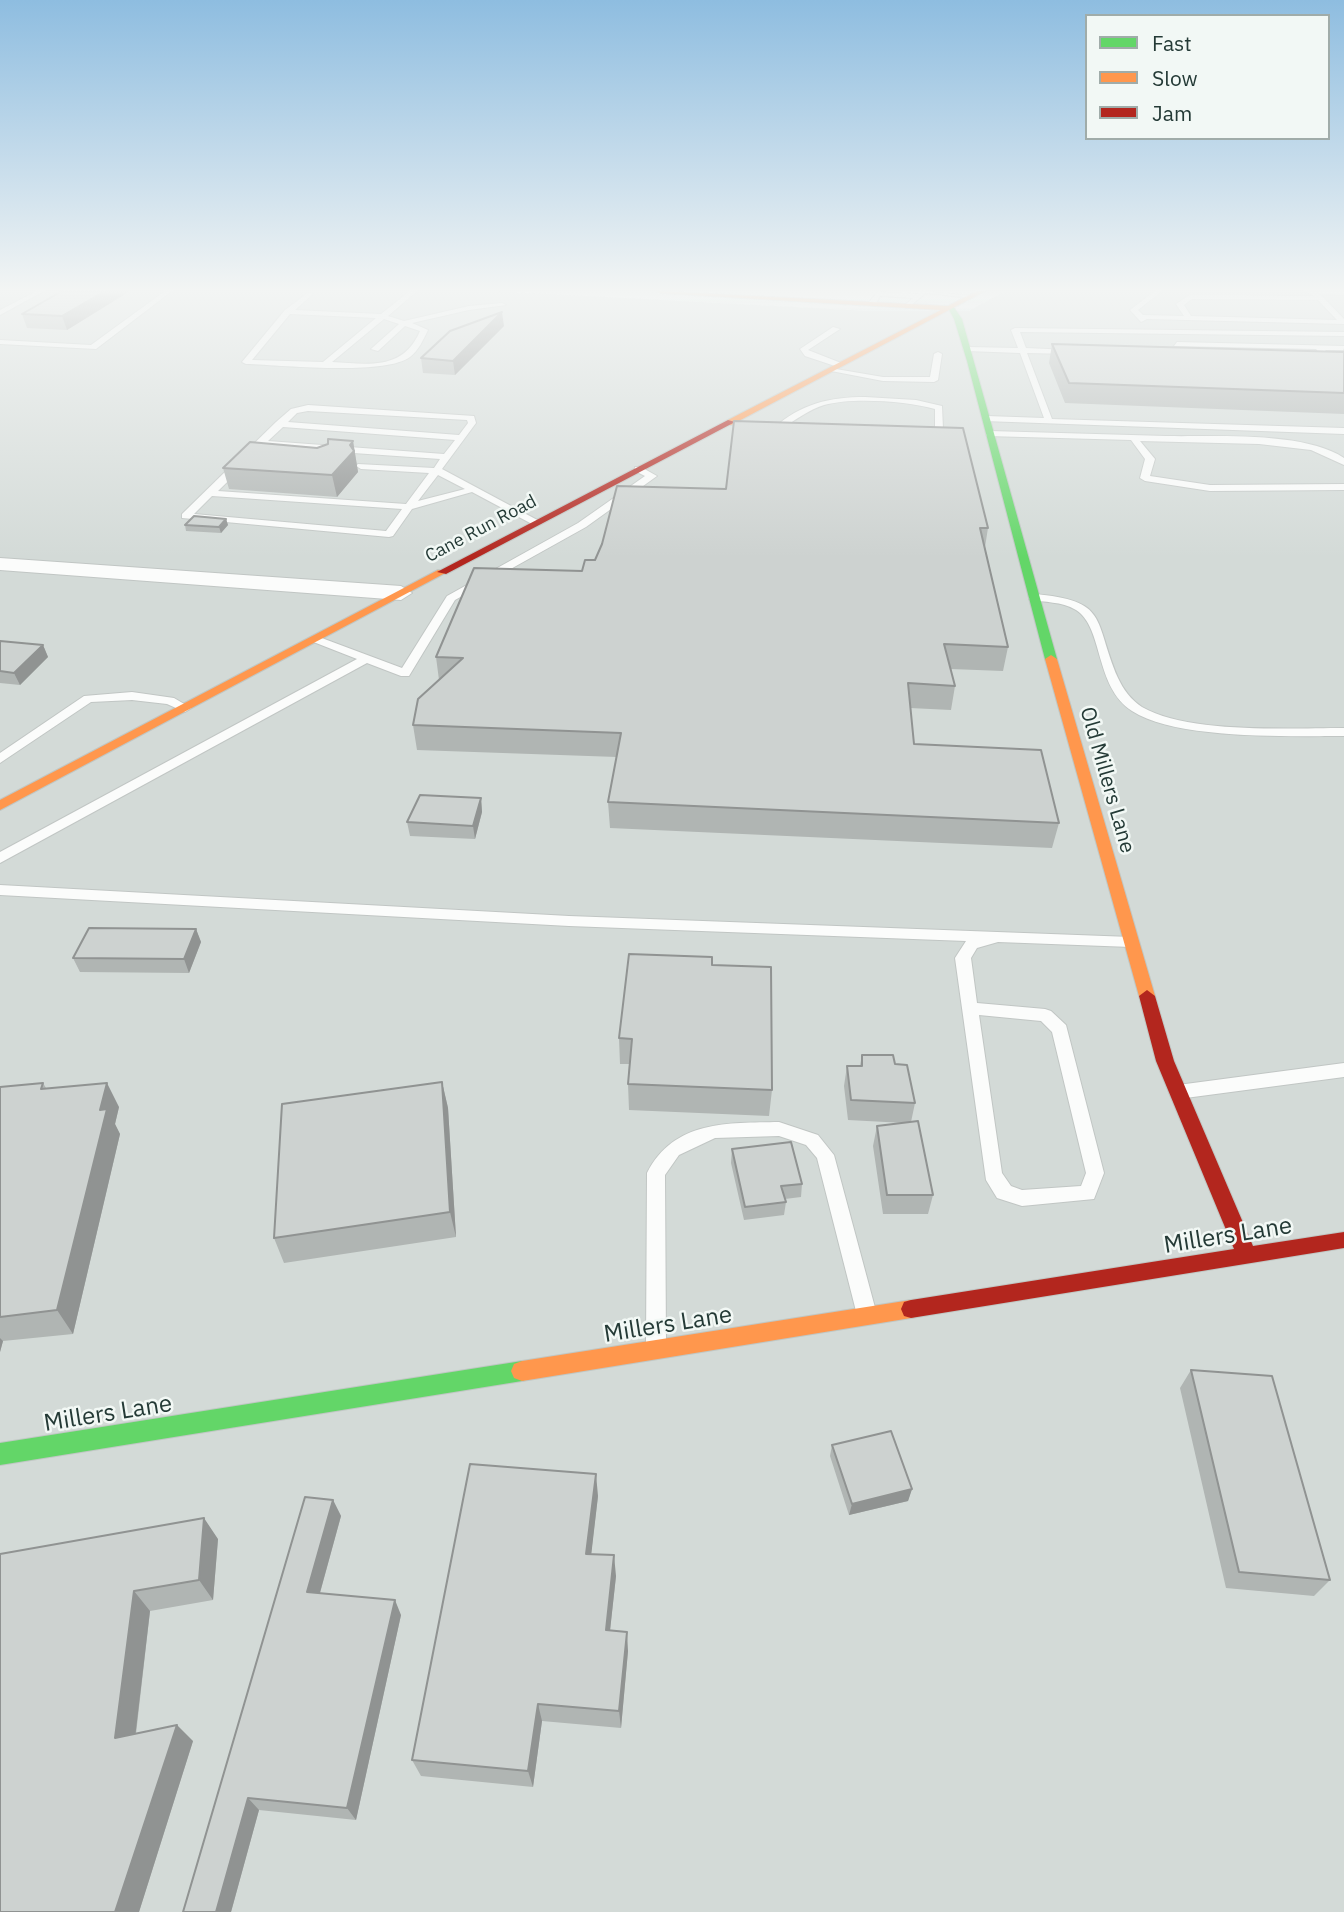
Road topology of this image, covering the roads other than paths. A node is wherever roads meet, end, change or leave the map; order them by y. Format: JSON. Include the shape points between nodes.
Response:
{"nodes":[{"id":1,"x":810,"y":380,"type":"edge"},
{"id":2,"x":975,"y":380,"type":"edge"},
{"id":3,"x":1034,"y":380,"type":"edge"},
{"id":4,"x":1049,"y":421,"type":"junction"},
{"id":5,"x":279,"y":424,"type":"junction"},
{"id":6,"x":720,"y":426,"type":"junction"},
{"id":7,"x":988,"y":426,"type":"junction"},
{"id":8,"x":794,"y":429,"type":"edge"},
{"id":9,"x":743,"y":430,"type":"edge"},
{"id":10,"x":912,"y":430,"type":"edge"},
{"id":11,"x":1344,"y":431,"type":"edge"},
{"id":12,"x":1133,"y":437,"type":"junction"},
{"id":13,"x":461,"y":438,"type":"junction"},
{"id":14,"x":258,"y":443,"type":"junction"},
{"id":15,"x":271,"y":444,"type":"junction"},
{"id":16,"x":448,"y":457,"type":"junction"},
{"id":17,"x":258,"y":458,"type":"edge"},
{"id":18,"x":1344,"y":462,"type":"edge"},
{"id":19,"x":361,"y":466,"type":"dead end"},
{"id":20,"x":638,"y":469,"type":"junction"},
{"id":21,"x":438,"y":471,"type":"junction"},
{"id":22,"x":1344,"y":486,"type":"edge"},
{"id":23,"x":474,"y":489,"type":"junction"},
{"id":24,"x":210,"y":493,"type":"junction"},
{"id":25,"x":408,"y":507,"type":"junction"},
{"id":26,"x":536,"y":523,"type":"junction"},
{"id":27,"x":0,"y":565,"type":"edge"},
{"id":28,"x":401,"y":593,"type":"junction"},
{"id":29,"x":1033,"y":597,"type":"junction"},
{"id":30,"x":315,"y":639,"type":"junction"},
{"id":31,"x":363,"y":660,"type":"junction"},
{"id":32,"x":185,"y":708,"type":"junction"},
{"id":33,"x":1344,"y":732,"type":"edge"},
{"id":34,"x":0,"y":759,"type":"edge"},
{"id":35,"x":0,"y":806,"type":"edge"},
{"id":36,"x":0,"y":858,"type":"edge"},
{"id":37,"x":0,"y":891,"type":"edge"},
{"id":38,"x":998,"y":937,"type":"junction"},
{"id":39,"x":1131,"y":942,"type":"junction"},
{"id":40,"x":970,"y":1008,"type":"junction"},
{"id":41,"x":1344,"y":1070,"type":"edge"},
{"id":42,"x":1178,"y":1092,"type":"junction"},
{"id":43,"x":1344,"y":1240,"type":"edge"},
{"id":44,"x":1247,"y":1256,"type":"junction"},
{"id":45,"x":867,"y":1317,"type":"junction"},
{"id":46,"x":656,"y":1350,"type":"junction"},
{"id":47,"x":0,"y":1454,"type":"edge"}],
"edges":[{"from":1,"to":6,"type":"main road","name":"Cane Run Road"},
{"from":2,"to":7,"type":"main road","name":"Old Millers Lane"},
{"from":3,"to":4,"type":"lane"},
{"from":4,"to":7,"type":"lane"},
{"from":4,"to":11,"type":"lane"},
{"from":5,"to":13,"type":"lane"},
{"from":5,"to":13,"type":"lane","via":[[294,411],[308,408],[471,418]]},
{"from":5,"to":14,"type":"lane"},
{"from":6,"to":9,"type":"lane"},
{"from":6,"to":20,"type":"main road","name":"Cane Run Road"},
{"from":7,"to":12,"type":"lane"},
{"from":7,"to":29,"type":"main road","name":"Old Millers Lane"},
{"from":8,"to":10,"type":"lane","via":[[774,430],[829,401],[939,408],[939,429]]},
{"from":12,"to":18,"type":"lane","via":[[1294,444],[1323,449]]},
{"from":12,"to":22,"type":"lane","via":[[1150,460],[1145,478],[1210,488]]},
{"from":13,"to":16,"type":"lane"},
{"from":14,"to":15,"type":"lane"},
{"from":14,"to":24,"type":"lane"},
{"from":15,"to":16,"type":"lane"},
{"from":15,"to":17,"type":"lane"},
{"from":16,"to":21,"type":"lane"},
{"from":19,"to":21,"type":"lane"},
{"from":20,"to":26,"type":"main road","name":"Cane Run Road"},
{"from":20,"to":31,"type":"lane","via":[[652,475],[582,525],[451,598],[405,673]]},
{"from":21,"to":23,"type":"lane"},
{"from":21,"to":25,"type":"lane"},
{"from":23,"to":25,"type":"lane"},
{"from":23,"to":26,"type":"lane"},
{"from":24,"to":25,"type":"lane"},
{"from":24,"to":25,"type":"lane","via":[[186,516],[389,534]]},
{"from":26,"to":28,"type":"main road","name":"Cane Run Road"},
{"from":27,"to":28,"type":"street"},
{"from":28,"to":30,"type":"main road","name":"Cane Run Road"},
{"from":29,"to":33,"type":"lane","via":[[1072,602],[1085,610],[1093,619],[1122,696],[1147,714],[1184,726]]},
{"from":29,"to":39,"type":"main road","name":"Old Millers Lane"},
{"from":30,"to":31,"type":"lane"},
{"from":30,"to":32,"type":"main road","name":"Cane Run Road"},
{"from":31,"to":36,"type":"lane"},
{"from":32,"to":34,"type":"lane","via":[[170,701],[132,696],[88,699]]},
{"from":32,"to":35,"type":"main road","name":"Cane Run Road"},
{"from":37,"to":38,"type":"lane","via":[[569,921]]},
{"from":38,"to":39,"type":"lane"},
{"from":38,"to":40,"type":"lane","via":[[972,944],[963,958]]},
{"from":39,"to":42,"type":"main road","name":"Old Millers Lane"},
{"from":40,"to":40,"type":"lane","via":[[993,1175],[1004,1192],[1022,1198],[1087,1193],[1095,1172],[1060,1029],[1045,1015]]},
{"from":41,"to":42,"type":"lane"},
{"from":42,"to":44,"type":"main road","name":"Old Millers Lane"},
{"from":43,"to":44,"type":"main road","name":"Millers Lane"},
{"from":44,"to":45,"type":"main road","name":"Millers Lane"},
{"from":45,"to":46,"type":"main road","name":"Millers Lane"},
{"from":45,"to":46,"type":"lane","via":[[825,1155],[812,1140],[779,1129],[713,1131],[673,1150],[656,1173]]},
{"from":46,"to":47,"type":"main road","name":"Millers Lane"}]}
